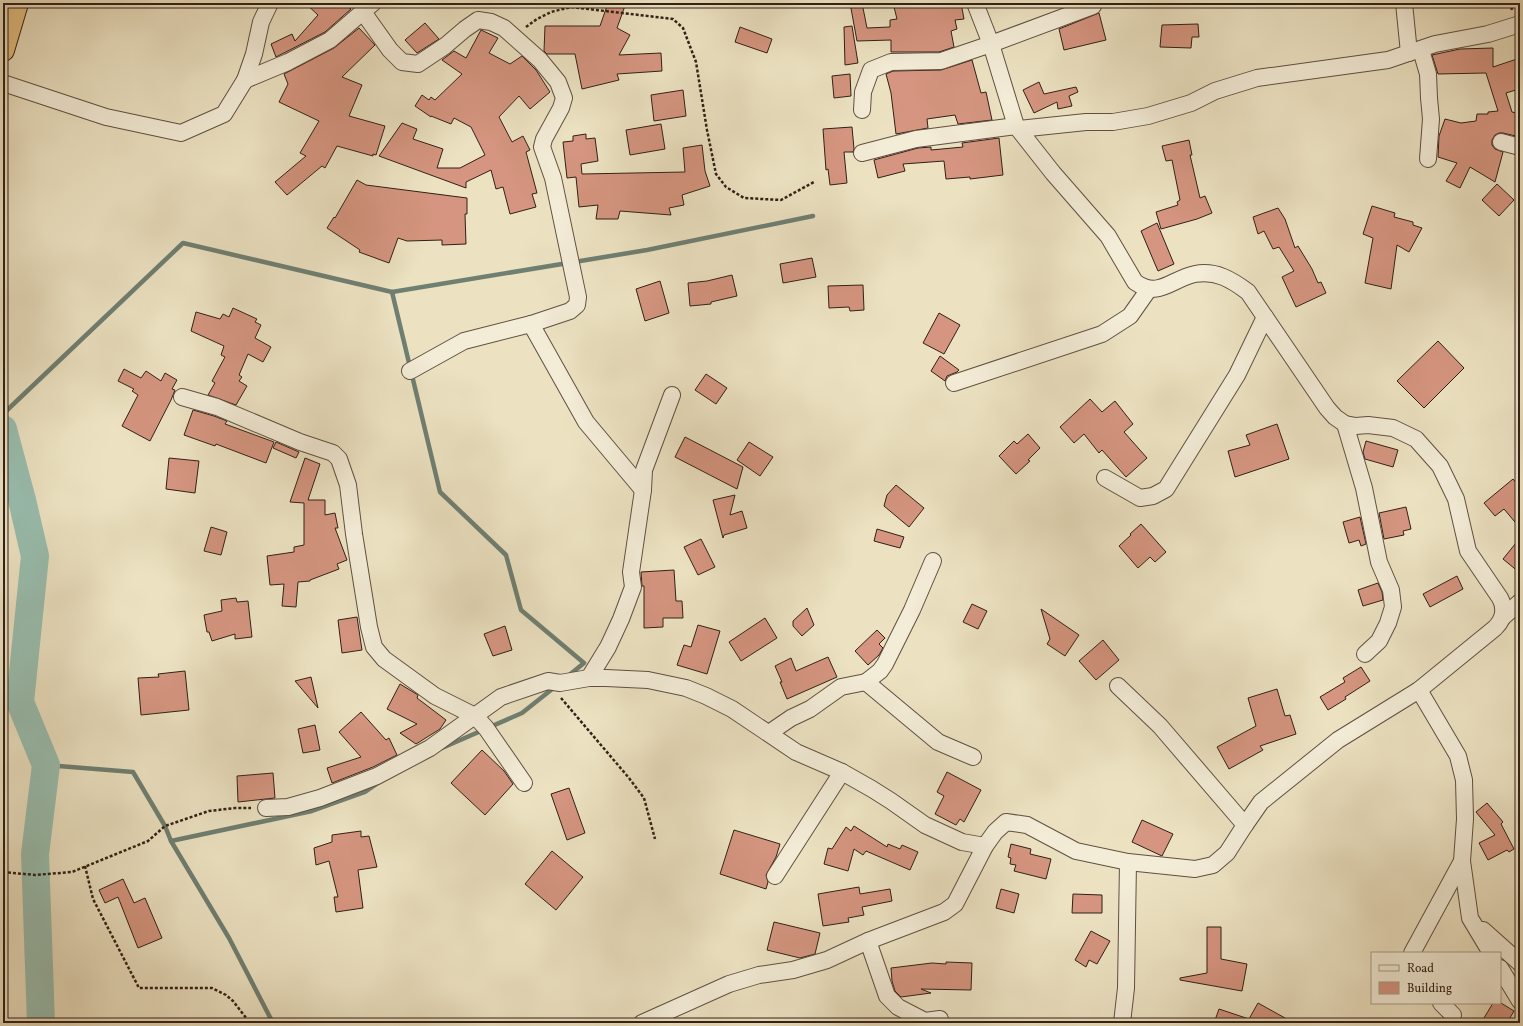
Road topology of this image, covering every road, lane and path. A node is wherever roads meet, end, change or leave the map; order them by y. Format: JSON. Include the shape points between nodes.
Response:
{"nodes":[{"id":1,"x":17,"y":3,"type":"edge"},
{"id":2,"x":270,"y":3,"type":"edge"},
{"id":3,"x":975,"y":3,"type":"edge"},
{"id":4,"x":1404,"y":3,"type":"edge"},
{"id":5,"x":1093,"y":6,"type":"dead end"},
{"id":6,"x":368,"y":8,"type":"edge"},
{"id":7,"x":1520,"y":24,"type":"edge"},
{"id":8,"x":513,"y":37,"type":"junction"},
{"id":9,"x":991,"y":44,"type":"junction"},
{"id":10,"x":3,"y":50,"type":"edge"},
{"id":11,"x":1415,"y":52,"type":"junction"},
{"id":12,"x":245,"y":80,"type":"junction"},
{"id":13,"x":3,"y":83,"type":"edge"},
{"id":14,"x":862,"y":110,"type":"dead end"},
{"id":15,"x":1018,"y":128,"type":"junction"},
{"id":16,"x":1501,"y":142,"type":"dead end"},
{"id":17,"x":1520,"y":147,"type":"edge"},
{"id":18,"x":862,"y":153,"type":"dead end"},
{"id":19,"x":1428,"y":159,"type":"dead end"},
{"id":20,"x":814,"y":182,"type":"dead end"},
{"id":21,"x":1149,"y":289,"type":"junction"},
{"id":22,"x":1265,"y":317,"type":"junction"},
{"id":23,"x":531,"y":324,"type":"junction"},
{"id":24,"x":410,"y":371,"type":"dead end"},
{"id":25,"x":954,"y":383,"type":"dead end"},
{"id":26,"x":672,"y":395,"type":"dead end"},
{"id":27,"x":182,"y":398,"type":"dead end"},
{"id":28,"x":1345,"y":424,"type":"junction"},
{"id":29,"x":1105,"y":478,"type":"dead end"},
{"id":30,"x":642,"y":490,"type":"junction"},
{"id":31,"x":933,"y":561,"type":"dead end"},
{"id":32,"x":1520,"y":602,"type":"edge"},
{"id":33,"x":1503,"y":617,"type":"junction"},
{"id":34,"x":1365,"y":654,"type":"dead end"},
{"id":35,"x":589,"y":678,"type":"junction"},
{"id":36,"x":548,"y":681,"type":"junction"},
{"id":37,"x":866,"y":682,"type":"junction"},
{"id":38,"x":1118,"y":686,"type":"dead end"},
{"id":39,"x":1419,"y":690,"type":"junction"},
{"id":40,"x":475,"y":716,"type":"junction"},
{"id":41,"x":769,"y":733,"type":"junction"},
{"id":42,"x":973,"y":757,"type":"dead end"},
{"id":43,"x":842,"y":772,"type":"junction"},
{"id":44,"x":524,"y":783,"type":"dead end"},
{"id":45,"x":266,"y":808,"type":"joint"},
{"id":46,"x":1244,"y":825,"type":"junction"},
{"id":47,"x":655,"y":839,"type":"dead end"},
{"id":48,"x":985,"y":846,"type":"junction"},
{"id":49,"x":1462,"y":861,"type":"junction"},
{"id":50,"x":1128,"y":862,"type":"junction"},
{"id":51,"x":85,"y":866,"type":"junction"},
{"id":52,"x":3,"y":872,"type":"edge"},
{"id":53,"x":776,"y":876,"type":"dead end"},
{"id":54,"x":1470,"y":918,"type":"junction"},
{"id":55,"x":868,"y":941,"type":"junction"},
{"id":56,"x":1413,"y":952,"type":"edge"},
{"id":57,"x":1490,"y":952,"type":"edge"},
{"id":58,"x":1520,"y":963,"type":"edge"},
{"id":59,"x":1501,"y":970,"type":"edge"},
{"id":60,"x":1520,"y":1001,"type":"edge"},
{"id":61,"x":1442,"y":1004,"type":"edge"},
{"id":62,"x":1453,"y":1015,"type":"dead end"},
{"id":63,"x":940,"y":1020,"type":"dead end"},
{"id":64,"x":250,"y":1023,"type":"edge"},
{"id":65,"x":642,"y":1023,"type":"edge"},
{"id":66,"x":1122,"y":1023,"type":"edge"}],
"edges":[{"from":1,"to":10,"type":"highway"},
{"from":2,"to":12,"type":"street","via":[[261,22]]},
{"from":3,"to":9,"type":"street"},
{"from":4,"to":11,"type":"street"},
{"from":5,"to":9,"type":"street"},
{"from":6,"to":8,"type":"street","via":[[390,50],[402,62],[418,64],[478,20],[504,28]]},
{"from":6,"to":12,"type":"street","via":[[330,40],[288,62]]},
{"from":7,"to":11,"type":"street","via":[[1488,34],[1435,44]]},
{"from":8,"to":20,"type":"path","via":[[537,19],[571,7],[673,19],[683,28],[696,62],[716,174],[726,187],[744,198],[781,200]]},
{"from":8,"to":23,"type":"street","via":[[540,60],[558,82],[564,98],[542,147],[555,185],[578,297],[576,305],[570,311]]},
{"from":9,"to":14,"type":"street","via":[[941,60],[891,62],[871,70],[863,92]]},
{"from":9,"to":15,"type":"street"},
{"from":11,"to":15,"type":"street","via":[[1388,60],[1257,78],[1148,116],[1114,122]]},
{"from":11,"to":19,"type":"street","via":[[1428,74],[1431,119]]},
{"from":12,"to":13,"type":"street","via":[[224,114],[181,133],[106,117]]},
{"from":15,"to":18,"type":"street","via":[[916,139]]},
{"from":15,"to":21,"type":"street","via":[[1108,236],[1135,282]]},
{"from":16,"to":17,"type":"street"},
{"from":21,"to":22,"type":"street","via":[[1165,287],[1195,274],[1214,274],[1232,280],[1248,292]]},
{"from":21,"to":25,"type":"street","via":[[1130,316],[1102,334]]},
{"from":22,"to":28,"type":"street","via":[[1327,408]]},
{"from":22,"to":29,"type":"street","via":[[1237,375],[1166,489],[1154,496],[1140,498]]},
{"from":23,"to":24,"type":"street","via":[[464,341]]},
{"from":23,"to":30,"type":"street","via":[[586,422]]},
{"from":26,"to":30,"type":"street","via":[[644,470]]},
{"from":27,"to":40,"type":"street","via":[[216,407],[335,454],[348,485],[374,647],[384,659],[435,696]]},
{"from":28,"to":33,"type":"street","via":[[1393,428],[1416,439],[1440,466],[1456,499],[1468,551],[1500,598],[1503,604]]},
{"from":28,"to":34,"type":"street","via":[[1364,488],[1379,562],[1391,590],[1393,606],[1380,641]]},
{"from":30,"to":35,"type":"street","via":[[631,572],[633,587],[608,647]]},
{"from":31,"to":37,"type":"street","via":[[885,664]]},
{"from":32,"to":33,"type":"street"},
{"from":33,"to":39,"type":"street","via":[[1495,628]]},
{"from":35,"to":36,"type":"street","via":[[560,683]]},
{"from":35,"to":41,"type":"street","via":[[648,680],[686,688],[732,709]]},
{"from":36,"to":40,"type":"street","via":[[501,697]]},
{"from":36,"to":47,"type":"path","via":[[644,798]]},
{"from":37,"to":41,"type":"street","via":[[841,687],[810,710],[791,718]]},
{"from":37,"to":42,"type":"street","via":[[938,742]]},
{"from":38,"to":46,"type":"street","via":[[1160,726]]},
{"from":39,"to":46,"type":"street","via":[[1338,740],[1262,802]]},
{"from":39,"to":49,"type":"street","via":[[1458,756],[1464,780]]},
{"from":40,"to":44,"type":"street"},
{"from":40,"to":45,"type":"street","via":[[430,748],[363,782],[288,807]]},
{"from":41,"to":43,"type":"street","via":[[796,752]]},
{"from":43,"to":48,"type":"street","via":[[940,833],[962,842]]},
{"from":43,"to":53,"type":"street"},
{"from":45,"to":51,"type":"path","via":[[227,809],[199,814],[165,826],[148,841]]},
{"from":46,"to":50,"type":"street","via":[[1227,853],[1209,867],[1195,869]]},
{"from":48,"to":50,"type":"street","via":[[1006,822],[1026,825],[1076,850]]},
{"from":48,"to":55,"type":"street","via":[[955,904],[944,912]]},
{"from":49,"to":54,"type":"street"},
{"from":49,"to":56,"type":"street"},
{"from":50,"to":66,"type":"street","via":[[1126,988]]},
{"from":51,"to":52,"type":"path","via":[[72,872],[55,874]]},
{"from":51,"to":64,"type":"path","via":[[93,899],[139,988],[212,988],[226,995]]},
{"from":54,"to":57,"type":"street"},
{"from":54,"to":58,"type":"street"},
{"from":55,"to":63,"type":"street","via":[[886,996],[898,1007],[925,1021]]},
{"from":55,"to":65,"type":"street","via":[[827,960],[729,984]]},
{"from":59,"to":60,"type":"street"},
{"from":61,"to":62,"type":"street"}]}
